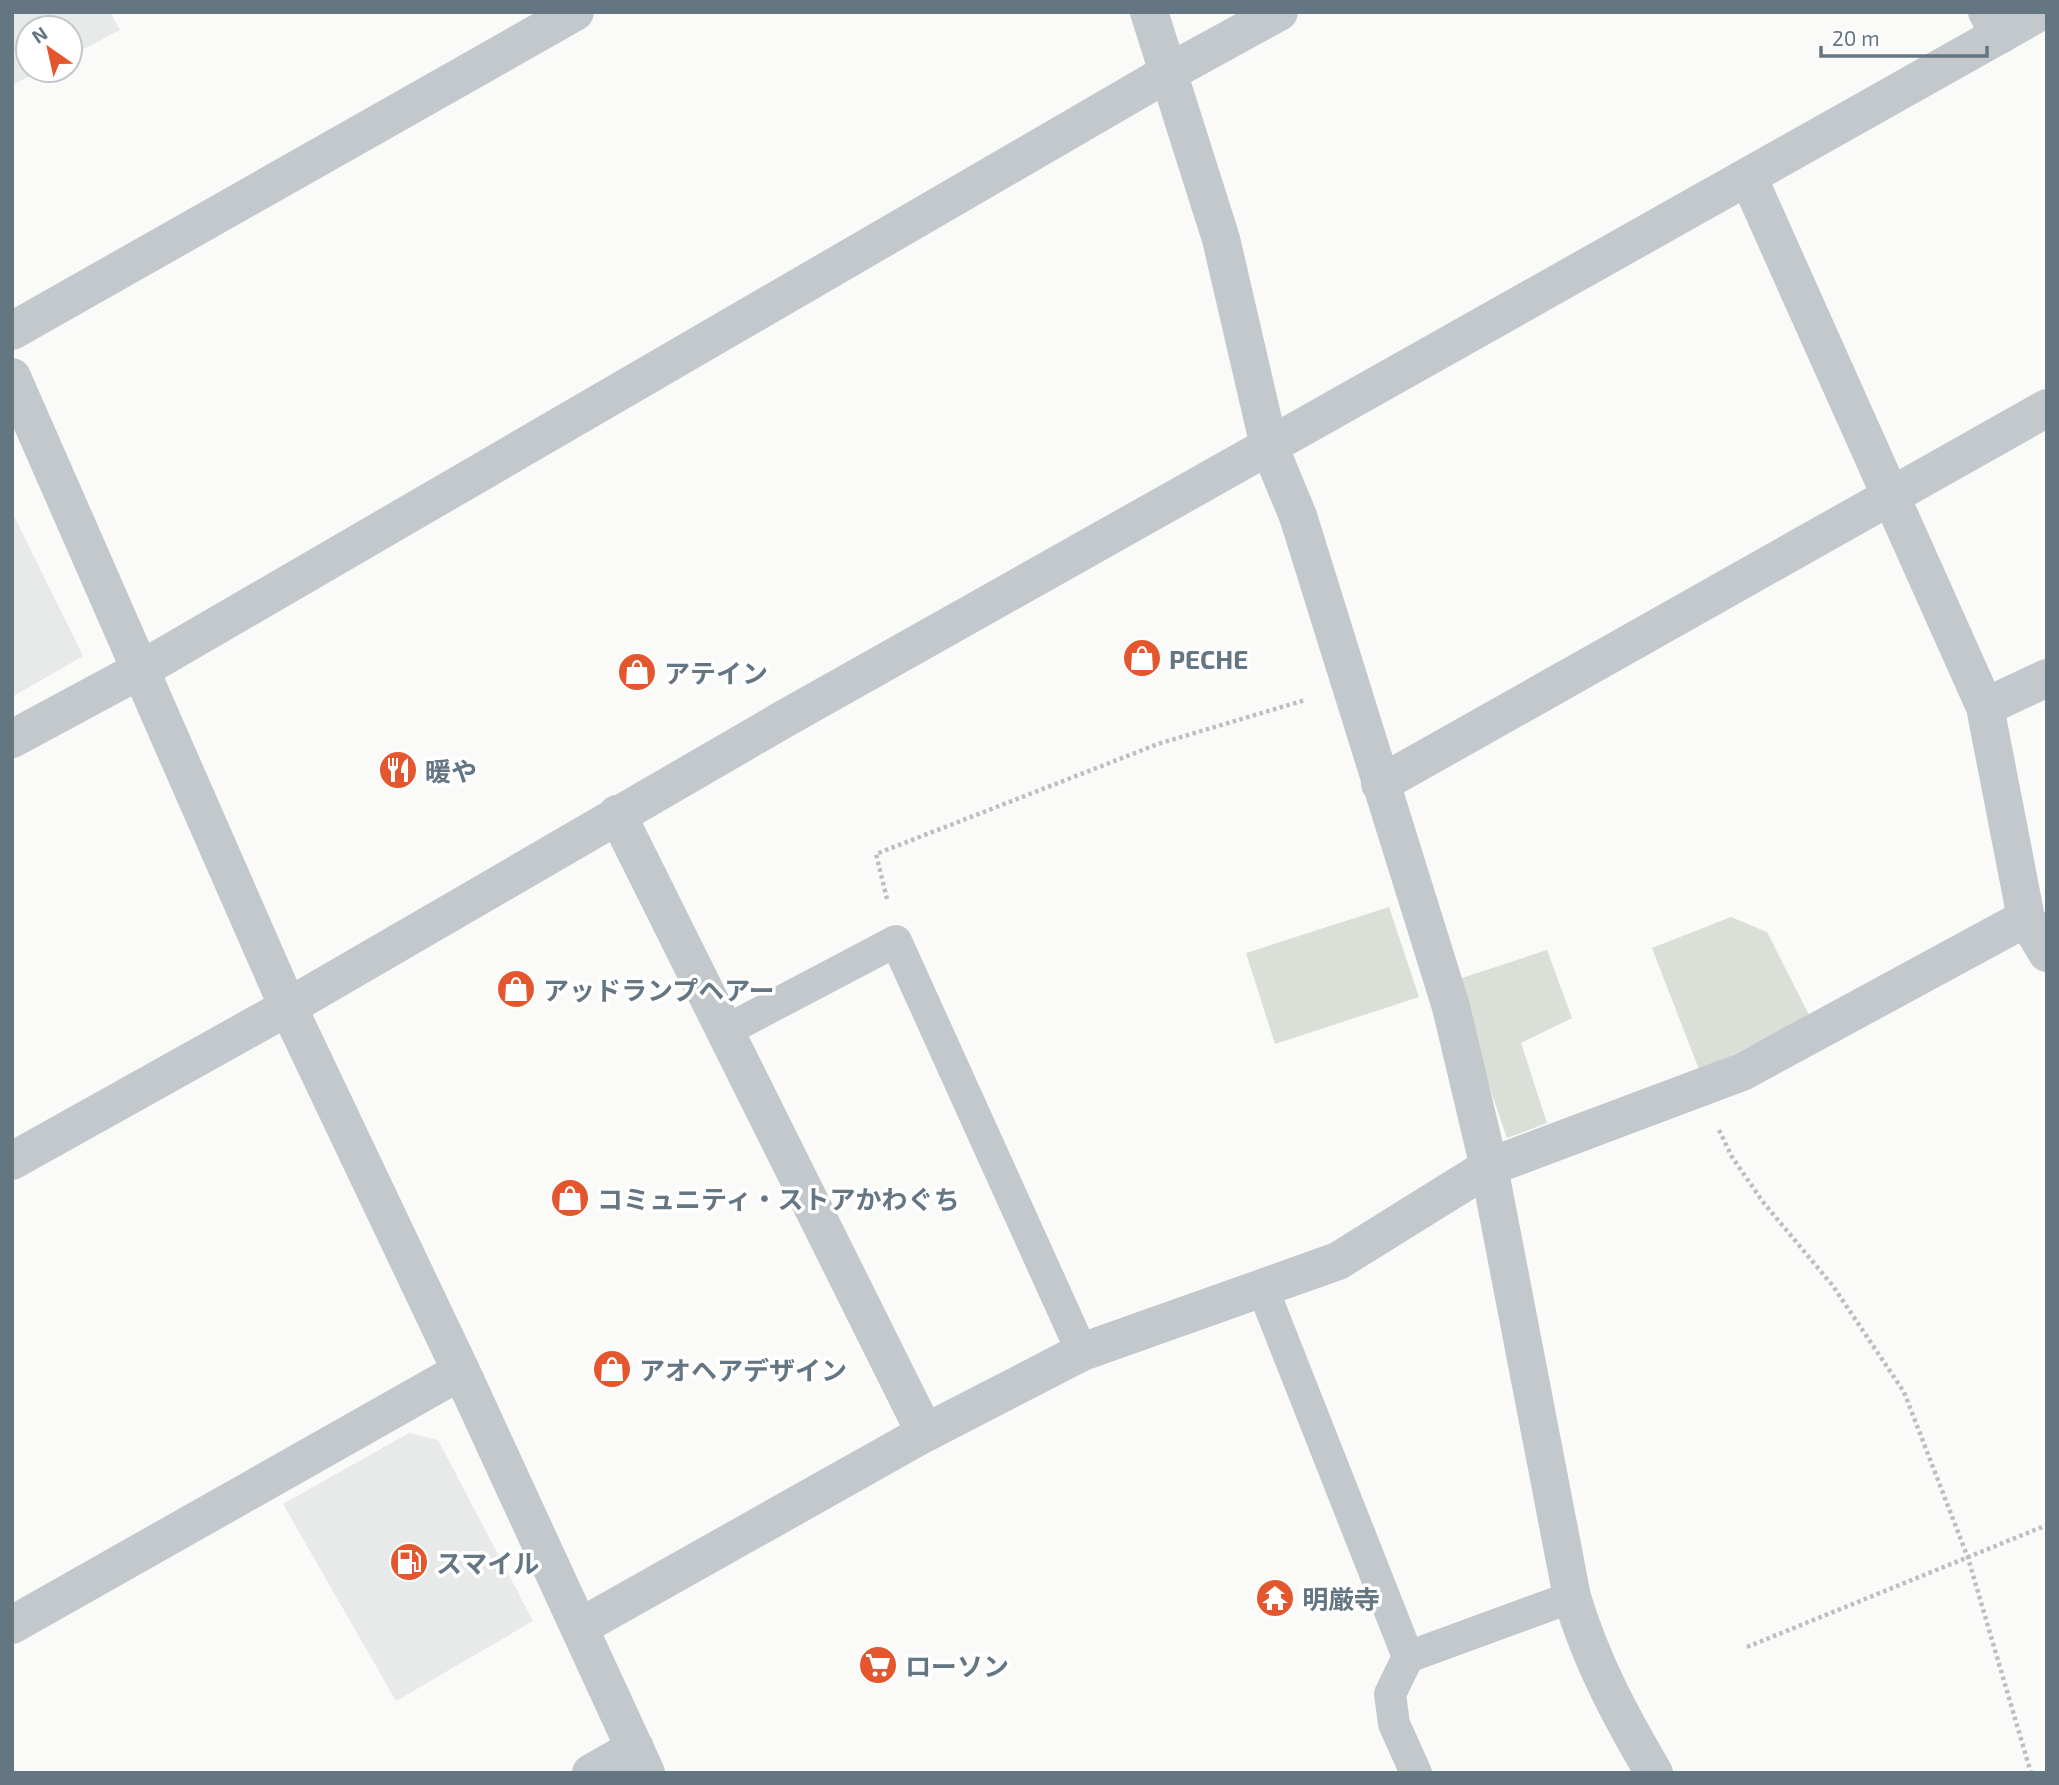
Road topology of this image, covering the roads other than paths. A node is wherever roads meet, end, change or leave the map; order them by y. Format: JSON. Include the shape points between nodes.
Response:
{"nodes":[{"id":1,"x":575,"y":12,"type":"edge"},
{"id":2,"x":1149,"y":12,"type":"edge"},
{"id":3,"x":1279,"y":12,"type":"edge"},
{"id":4,"x":2040,"y":12,"type":"edge"},
{"id":5,"x":1993,"y":24,"type":"edge"},
{"id":6,"x":1166,"y":74,"type":"junction"},
{"id":7,"x":1749,"y":179,"type":"junction"},
{"id":8,"x":12,"y":331,"type":"edge"},
{"id":9,"x":12,"y":377,"type":"edge"},
{"id":10,"x":2047,"y":408,"type":"edge"},
{"id":11,"x":1269,"y":446,"type":"junction"},
{"id":12,"x":1891,"y":496,"type":"junction"},
{"id":13,"x":142,"y":669,"type":"junction"},
{"id":14,"x":2047,"y":678,"type":"edge"},
{"id":15,"x":1985,"y":707,"type":"junction"},
{"id":16,"x":12,"y":739,"type":"edge"},
{"id":17,"x":1380,"y":784,"type":"junction"},
{"id":18,"x":617,"y":814,"type":"junction"},
{"id":19,"x":2026,"y":918,"type":"junction"},
{"id":20,"x":2047,"y":953,"type":"edge"},
{"id":21,"x":288,"y":1007,"type":"junction"},
{"id":22,"x":725,"y":1031,"type":"junction"},
{"id":23,"x":12,"y":1161,"type":"edge"},
{"id":24,"x":1489,"y":1167,"type":"junction"},
{"id":25,"x":1262,"y":1287,"type":"junction"},
{"id":26,"x":1082,"y":1352,"type":"junction"},
{"id":27,"x":461,"y":1371,"type":"junction"},
{"id":28,"x":925,"y":1433,"type":"junction"},
{"id":29,"x":1572,"y":1597,"type":"junction"},
{"id":30,"x":12,"y":1625,"type":"edge"},
{"id":31,"x":580,"y":1627,"type":"junction"},
{"id":32,"x":1408,"y":1657,"type":"junction"},
{"id":33,"x":641,"y":1760,"type":"edge"},
{"id":34,"x":591,"y":1773,"type":"edge"},
{"id":35,"x":1416,"y":1773,"type":"edge"},
{"id":36,"x":1654,"y":1773,"type":"edge"}],
"edges":[{"from":1,"to":8,"type":"street"},
{"from":2,"to":6,"type":"street"},
{"from":3,"to":6,"type":"street"},
{"from":4,"to":5,"type":"street"},
{"from":5,"to":7,"type":"street"},
{"from":6,"to":11,"type":"street","via":[[1221,239]]},
{"from":6,"to":13,"type":"street"},
{"from":7,"to":11,"type":"street"},
{"from":7,"to":12,"type":"street"},
{"from":9,"to":13,"type":"street"},
{"from":10,"to":12,"type":"street"},
{"from":11,"to":17,"type":"street","via":[[1298,516]]},
{"from":11,"to":18,"type":"street"},
{"from":12,"to":15,"type":"street"},
{"from":12,"to":17,"type":"street"},
{"from":13,"to":16,"type":"street"},
{"from":13,"to":21,"type":"street"},
{"from":14,"to":15,"type":"street"},
{"from":15,"to":19,"type":"street"},
{"from":17,"to":24,"type":"street","via":[[1451,1007]]},
{"from":18,"to":21,"type":"street"},
{"from":18,"to":22,"type":"street"},
{"from":19,"to":20,"type":"street"},
{"from":19,"to":24,"type":"street","via":[[1742,1072]]},
{"from":21,"to":23,"type":"street"},
{"from":21,"to":27,"type":"street"},
{"from":22,"to":26,"type":"lane","via":[[896,941]]},
{"from":22,"to":28,"type":"street"},
{"from":24,"to":25,"type":"street","via":[[1338,1261]]},
{"from":24,"to":29,"type":"street"},
{"from":25,"to":26,"type":"street"},
{"from":25,"to":32,"type":"lane"},
{"from":26,"to":28,"type":"street"},
{"from":27,"to":30,"type":"street"},
{"from":27,"to":31,"type":"street"},
{"from":28,"to":31,"type":"street"},
{"from":29,"to":32,"type":"lane"},
{"from":29,"to":36,"type":"street","via":[[1586,1644],[1613,1703]]},
{"from":31,"to":33,"type":"street"},
{"from":32,"to":35,"type":"lane","via":[[1390,1694],[1394,1724]]},
{"from":33,"to":34,"type":"street"}]}
